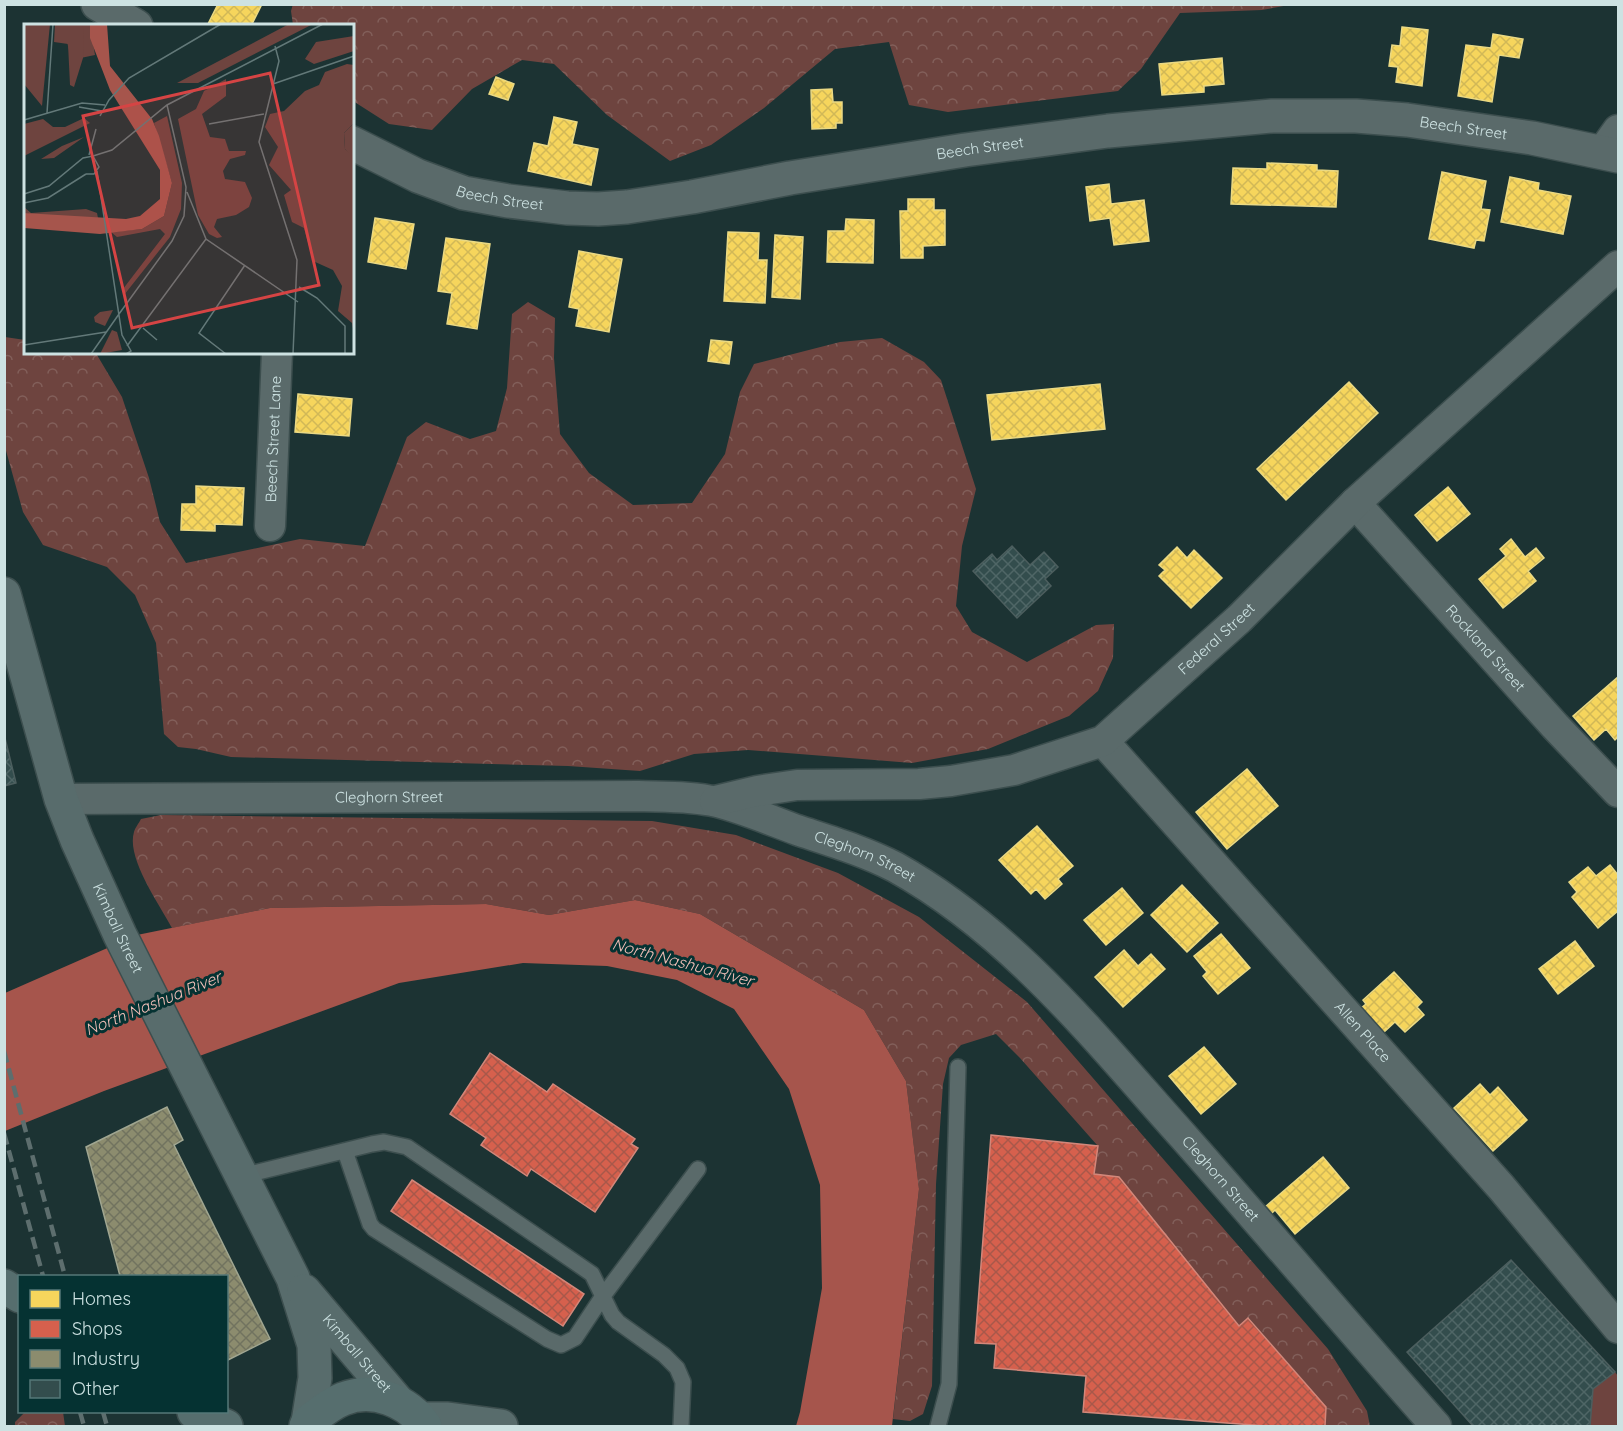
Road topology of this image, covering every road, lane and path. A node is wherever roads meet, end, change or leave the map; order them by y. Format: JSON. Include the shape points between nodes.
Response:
{"nodes":[{"id":1,"x":98,"y":4,"type":"edge"},
{"id":2,"x":133,"y":24,"type":"edge"},
{"id":3,"x":354,"y":144,"type":"edge"},
{"id":4,"x":1613,"y":146,"type":"edge"},
{"id":5,"x":1618,"y":266,"type":"edge"},
{"id":6,"x":277,"y":354,"type":"edge"},
{"id":7,"x":1355,"y":503,"type":"junction"},
{"id":8,"x":270,"y":526,"type":"dead end"},
{"id":9,"x":4,"y":594,"type":"edge"},
{"id":10,"x":1103,"y":741,"type":"junction"},
{"id":11,"x":1618,"y":792,"type":"edge"},
{"id":12,"x":61,"y":799,"type":"junction"},
{"id":13,"x":715,"y":801,"type":"junction"},
{"id":14,"x":958,"y":1067,"type":"dead end"},
{"id":15,"x":345,"y":1151,"type":"junction"},
{"id":16,"x":698,"y":1169,"type":"dead end"},
{"id":17,"x":242,"y":1176,"type":"junction"},
{"id":18,"x":293,"y":1278,"type":"junction"},
{"id":19,"x":4,"y":1286,"type":"edge"},
{"id":20,"x":18,"y":1295,"type":"edge"},
{"id":21,"x":603,"y":1296,"type":"junction"},
{"id":22,"x":1618,"y":1328,"type":"edge"},
{"id":23,"x":196,"y":1413,"type":"edge"},
{"id":24,"x":415,"y":1416,"type":"edge"},
{"id":25,"x":307,"y":1424,"type":"edge"},
{"id":26,"x":226,"y":1426,"type":"edge"},
{"id":27,"x":501,"y":1426,"type":"edge"},
{"id":28,"x":681,"y":1426,"type":"edge"},
{"id":29,"x":938,"y":1426,"type":"edge"},
{"id":30,"x":1436,"y":1426,"type":"edge"}],
"edges":[{"from":1,"to":2,"type":"street"},
{"from":3,"to":4,"type":"street","name":"Beech Street","via":[[418,176],[464,193],[598,209],[692,197],[790,177],[965,150],[1108,131],[1272,116],[1407,120]]},
{"from":5,"to":7,"type":"street","name":"Federal Street"},
{"from":6,"to":8,"type":"street","name":"Beech Street Lane"},
{"from":7,"to":10,"type":"street","name":"Federal Street","via":[[1239,619]]},
{"from":7,"to":11,"type":"street","name":"Rockland Street"},
{"from":9,"to":12,"type":"main road","name":"Kimball Street"},
{"from":10,"to":13,"type":"street","name":"Federal Street","via":[[1014,770],[951,781],[797,785]]},
{"from":10,"to":22,"type":"street","name":"Allen Place","via":[[1501,1187]]},
{"from":12,"to":13,"type":"street","name":"Cleghorn Street","via":[[638,796]]},
{"from":12,"to":17,"type":"main road","name":"Kimball Street","via":[[120,934]]},
{"from":13,"to":30,"type":"street","name":"Cleghorn Street","via":[[893,866],[955,905],[1010,950],[1078,1018]]},
{"from":14,"to":29,"type":"lane","via":[[949,1384]]},
{"from":15,"to":17,"type":"lane"},
{"from":15,"to":21,"type":"lane","via":[[384,1142],[407,1147],[588,1270]]},
{"from":15,"to":21,"type":"lane","via":[[374,1229],[555,1343],[561,1345],[575,1338]]},
{"from":16,"to":21,"type":"lane"},
{"from":17,"to":18,"type":"main road","name":"Kimball Street"},
{"from":18,"to":24,"type":"main road","name":"Kimball Street"},
{"from":18,"to":25,"type":"main road","name":"Kimball Street","via":[[314,1345],[315,1378]]},
{"from":19,"to":20,"type":"highway"},
{"from":21,"to":28,"type":"lane","via":[[618,1322],[677,1368],[683,1382]]},
{"from":23,"to":26,"type":"highway"},
{"from":24,"to":25,"type":"highway","via":[[369,1395],[344,1398]]},
{"from":24,"to":27,"type":"main road"}]}
